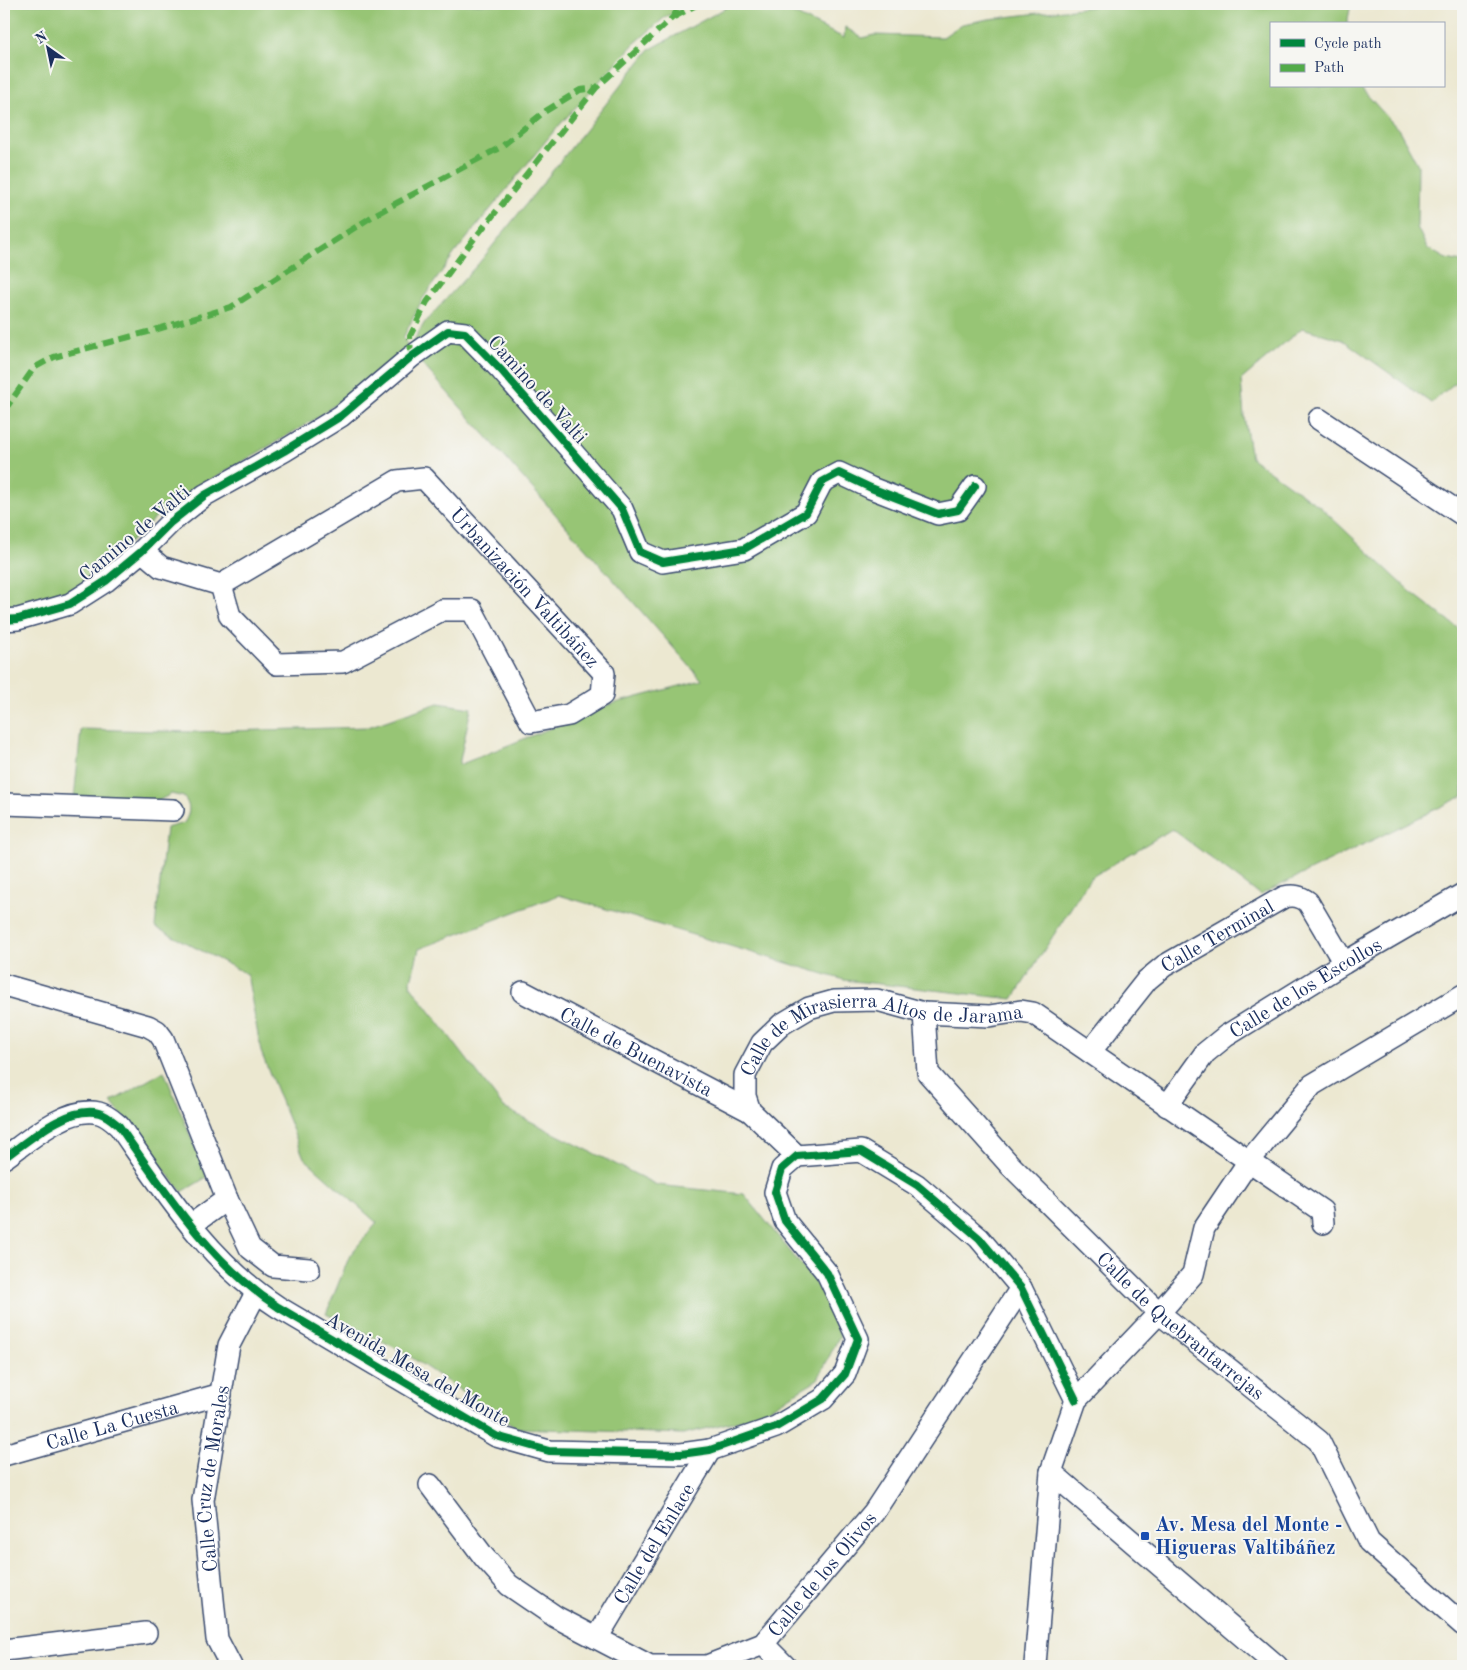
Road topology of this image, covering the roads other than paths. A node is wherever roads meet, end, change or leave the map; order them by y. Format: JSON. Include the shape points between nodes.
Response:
{"nodes":[{"id":1,"x":1318,"y":419,"type":"dead end"},
{"id":2,"x":975,"y":486,"type":"dead end"},
{"id":3,"x":1463,"y":514,"type":"edge"},
{"id":4,"x":142,"y":551,"type":"junction"},
{"id":5,"x":221,"y":585,"type":"junction"},
{"id":6,"x":4,"y":620,"type":"edge"},
{"id":7,"x":4,"y":804,"type":"edge"},
{"id":8,"x":173,"y":810,"type":"dead end"},
{"id":9,"x":1463,"y":894,"type":"edge"},
{"id":10,"x":1344,"y":964,"type":"junction"},
{"id":11,"x":4,"y":985,"type":"edge"},
{"id":12,"x":523,"y":992,"type":"dead end"},
{"id":13,"x":1463,"y":995,"type":"edge"},
{"id":14,"x":924,"y":1012,"type":"junction"},
{"id":15,"x":1090,"y":1052,"type":"junction"},
{"id":16,"x":1167,"y":1106,"type":"junction"},
{"id":17,"x":750,"y":1111,"type":"junction"},
{"id":18,"x":797,"y":1156,"type":"junction"},
{"id":19,"x":4,"y":1158,"type":"edge"},
{"id":20,"x":1249,"y":1160,"type":"junction"},
{"id":21,"x":228,"y":1199,"type":"junction"},
{"id":22,"x":1323,"y":1223,"type":"dead end"},
{"id":23,"x":191,"y":1225,"type":"junction"},
{"id":24,"x":309,"y":1269,"type":"dead end"},
{"id":25,"x":1021,"y":1288,"type":"junction"},
{"id":26,"x":256,"y":1293,"type":"junction"},
{"id":27,"x":1159,"y":1313,"type":"junction"},
{"id":28,"x":222,"y":1394,"type":"junction"},
{"id":29,"x":1076,"y":1400,"type":"junction"},
{"id":30,"x":710,"y":1450,"type":"junction"},
{"id":31,"x":4,"y":1455,"type":"edge"},
{"id":32,"x":1051,"y":1472,"type":"junction"},
{"id":33,"x":430,"y":1485,"type":"dead end"},
{"id":34,"x":1463,"y":1625,"type":"edge"},
{"id":35,"x":146,"y":1633,"type":"dead end"},
{"id":36,"x":597,"y":1638,"type":"junction"},
{"id":37,"x":763,"y":1644,"type":"junction"},
{"id":38,"x":4,"y":1650,"type":"edge"},
{"id":39,"x":230,"y":1666,"type":"edge"},
{"id":40,"x":785,"y":1666,"type":"edge"},
{"id":41,"x":1030,"y":1666,"type":"edge"},
{"id":42,"x":1277,"y":1666,"type":"edge"}],
"edges":[{"from":1,"to":3,"type":"street"},
{"from":2,"to":4,"type":"street","name":"Camino de Valti","via":[[958,510],[938,514],[870,488],[839,472],[822,482],[806,513],[744,549],[662,562],[640,552],[622,509],[502,371],[465,333],[448,331],[411,357],[341,416],[205,495]]},
{"from":4,"to":5,"type":"street","via":[[161,567]]},
{"from":4,"to":6,"type":"street","name":"Camino de Valti","via":[[106,582],[70,604]]},
{"from":5,"to":5,"type":"street","name":"Urbanización Valtibáñez","via":[[397,480],[424,478],[604,673],[602,695],[569,715],[531,722],[472,610],[442,610],[343,662],[277,664],[230,616]]},
{"from":7,"to":8,"type":"street"},
{"from":9,"to":10,"type":"street","name":"Calle de los Escollos"},
{"from":10,"to":15,"type":"street","name":"Calle Terminal","via":[[1308,902],[1294,895],[1284,897],[1164,966],[1146,980]]},
{"from":10,"to":16,"type":"street","name":"Calle de los Escollos","via":[[1226,1036],[1205,1053]]},
{"from":11,"to":21,"type":"street","via":[[157,1031]]},
{"from":12,"to":17,"type":"street","name":"Calle de Buenavista"},
{"from":13,"to":20,"type":"street","via":[[1312,1085]]},
{"from":14,"to":15,"type":"street","name":"Calle de Mirasierra Altos de Jarama","via":[[989,1016],[1021,1011],[1033,1013]]},
{"from":14,"to":17,"type":"street","name":"Calle de Mirasierra Altos de Jarama","via":[[877,1000],[834,1001],[809,1008],[782,1024],[762,1043],[745,1075],[745,1096]]},
{"from":14,"to":27,"type":"street","name":"Calle de Quebrantarrejas","via":[[928,1073],[1010,1165]]},
{"from":15,"to":16,"type":"street","name":"Calle de Mirasierra Altos de Jarama"},
{"from":16,"to":20,"type":"street","name":"Calle de Mirasierra Altos de Jarama"},
{"from":17,"to":18,"type":"street","name":"Calle de Mirasierra Altos de Jarama"},
{"from":18,"to":25,"type":"street","via":[[861,1152],[916,1186],[980,1238]]},
{"from":18,"to":30,"type":"street","name":"Avenida Mesa del Monte","via":[[782,1169],[775,1192],[785,1221],[827,1273],[858,1339],[845,1374],[823,1399],[776,1427]]},
{"from":19,"to":23,"type":"street","name":"Avenida Mesa del Monte","via":[[54,1123],[70,1116],[99,1113],[119,1126]]},
{"from":20,"to":22,"type":"street","name":"Calle de Mirasierra Altos de Jarama","via":[[1322,1211]]},
{"from":20,"to":27,"type":"street","via":[[1204,1228],[1193,1274]]},
{"from":21,"to":23,"type":"street"},
{"from":21,"to":24,"type":"street","via":[[250,1248],[274,1266]]},
{"from":23,"to":26,"type":"street","name":"Avenida Mesa del Monte"},
{"from":25,"to":29,"type":"street"},
{"from":25,"to":37,"type":"street","name":"Calle de los Olivos","via":[[874,1512]]},
{"from":26,"to":28,"type":"street","name":"Calle Cruz de Morales","via":[[229,1345]]},
{"from":26,"to":30,"type":"street","name":"Avenida Mesa del Monte","via":[[496,1436],[549,1451],[681,1454]]},
{"from":27,"to":29,"type":"street"},
{"from":27,"to":34,"type":"street","name":"Calle de Quebrantarrejas","via":[[1319,1441],[1369,1542]]},
{"from":28,"to":31,"type":"street","name":"Calle La Cuesta"},
{"from":28,"to":39,"type":"street","name":"Calle Cruz de Morales","via":[[203,1500],[217,1639]]},
{"from":29,"to":32,"type":"street"},
{"from":30,"to":36,"type":"street","name":"Calle del Enlace"},
{"from":32,"to":41,"type":"street"},
{"from":32,"to":42,"type":"street"},
{"from":33,"to":36,"type":"street","name":"Calle de los Olivos","via":[[509,1585],[556,1617]]},
{"from":35,"to":38,"type":"street"},
{"from":36,"to":37,"type":"street","name":"Calle de los Olivos","via":[[650,1666],[707,1666]]},
{"from":37,"to":40,"type":"street"}]}
